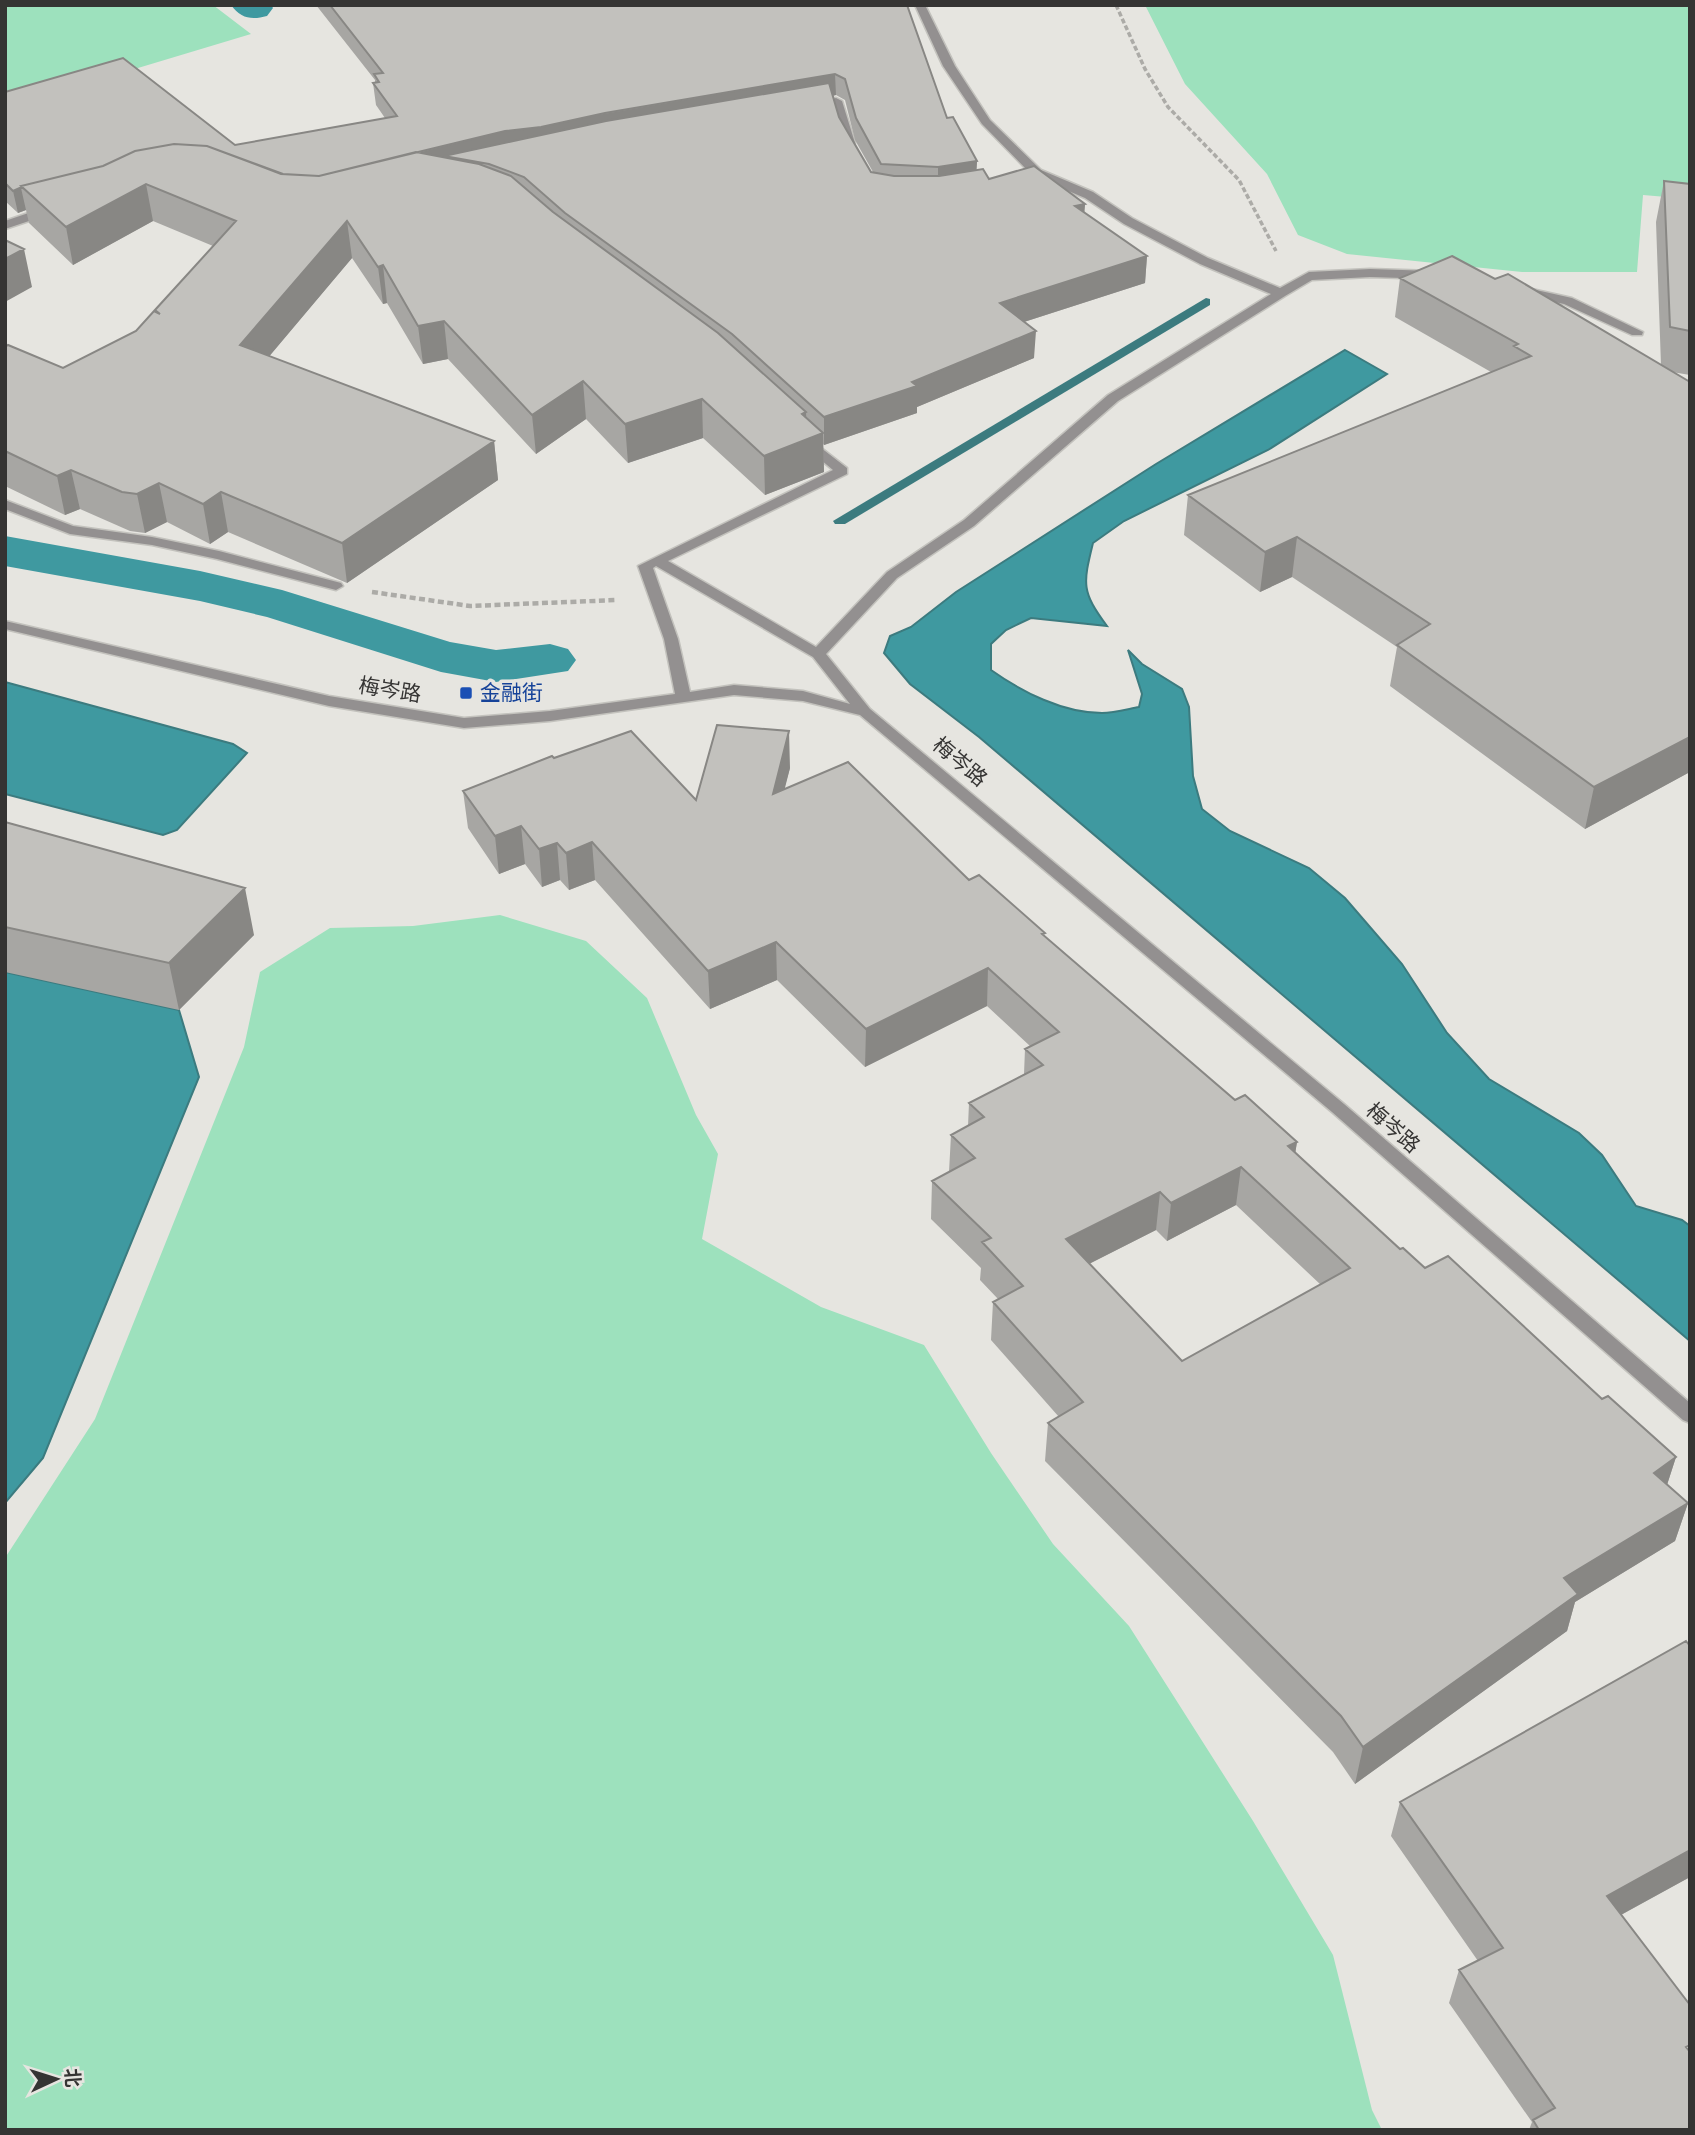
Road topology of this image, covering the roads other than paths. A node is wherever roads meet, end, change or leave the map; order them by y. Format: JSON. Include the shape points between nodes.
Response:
{"nodes":[{"id":1,"x":920,"y":5,"type":"edge"},
{"id":2,"x":796,"y":107,"type":"edge"},
{"id":3,"x":853,"y":151,"type":"edge"},
{"id":4,"x":1053,"y":177,"type":"junction"},
{"id":5,"x":1027,"y":181,"type":"edge"},
{"id":6,"x":65,"y":206,"type":"edge"},
{"id":7,"x":5,"y":225,"type":"edge"},
{"id":8,"x":1451,"y":278,"type":"edge"},
{"id":9,"x":1504,"y":286,"type":"edge"},
{"id":10,"x":1281,"y":293,"type":"junction"},
{"id":11,"x":1637,"y":332,"type":"dead end"},
{"id":12,"x":800,"y":435,"type":"edge"},
{"id":13,"x":5,"y":504,"type":"edge"},
{"id":14,"x":658,"y":561,"type":"junction"},
{"id":15,"x":336,"y":586,"type":"edge"},
{"id":16,"x":5,"y":625,"type":"edge"},
{"id":17,"x":818,"y":654,"type":"junction"},
{"id":18,"x":684,"y":699,"type":"junction"},
{"id":19,"x":865,"y":712,"type":"junction"},
{"id":20,"x":1690,"y":1415,"type":"edge"}],
"edges":[{"from":1,"to":4,"type":"street","via":[[949,66],[986,122],[1037,173]]},
{"from":2,"to":3,"type":"street","via":[[836,101]]},
{"from":4,"to":5,"type":"street"},
{"from":4,"to":10,"type":"street","via":[[1204,261]]},
{"from":6,"to":7,"type":"street"},
{"from":8,"to":10,"type":"street","via":[[1370,273],[1309,276]]},
{"from":9,"to":11,"type":"street","via":[[1568,301]]},
{"from":10,"to":17,"type":"street","via":[[1113,398],[969,523],[892,575]]},
{"from":12,"to":14,"type":"street","via":[[842,471]]},
{"from":13,"to":15,"type":"street","via":[[70,530],[219,555]]},
{"from":14,"to":17,"type":"street"},
{"from":14,"to":18,"type":"street","via":[[645,566],[671,639]]},
{"from":16,"to":18,"type":"street","name":"梅岑路","via":[[329,701],[464,723]]},
{"from":17,"to":19,"type":"street"},
{"from":18,"to":19,"type":"street","name":"梅岑路","via":[[734,690],[803,696]]},
{"from":19,"to":20,"type":"street","name":"梅岑路","via":[[1338,1108]]}]}
